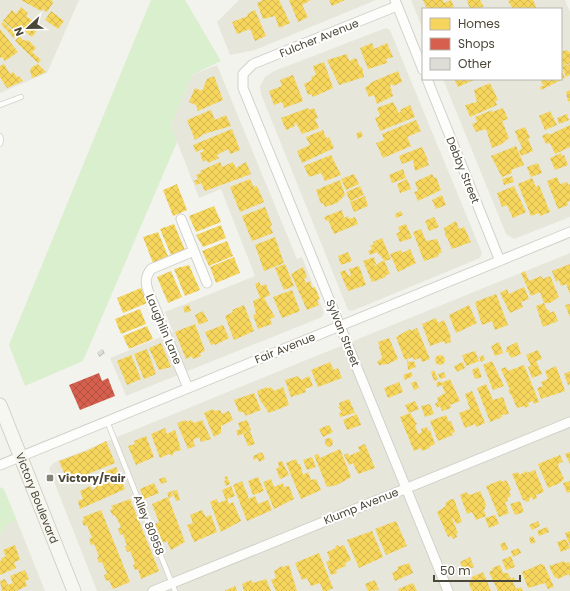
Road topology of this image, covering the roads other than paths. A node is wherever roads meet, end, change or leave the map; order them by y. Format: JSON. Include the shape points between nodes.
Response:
{"nodes":[{"id":1,"x":396,"y":3,"type":"edge"},
{"id":2,"x":422,"y":68,"type":"edge"},
{"id":3,"x":243,"y":74,"type":"joint"},
{"id":4,"x":427,"y":80,"type":"edge"},
{"id":5,"x":21,"y":97,"type":"dead end"},
{"id":6,"x":0,"y":105,"type":"edge"},
{"id":7,"x":0,"y":136,"type":"edge"},
{"id":8,"x":0,"y":144,"type":"edge"},
{"id":9,"x":181,"y":219,"type":"dead end"},
{"id":10,"x":570,"y":232,"type":"edge"},
{"id":11,"x":194,"y":251,"type":"junction"},
{"id":12,"x":500,"y":261,"type":"junction"},
{"id":13,"x":207,"y":283,"type":"dead end"},
{"id":14,"x":340,"y":326,"type":"junction"},
{"id":15,"x":188,"y":388,"type":"junction"},
{"id":16,"x":0,"y":405,"type":"edge"},
{"id":17,"x":107,"y":421,"type":"junction"},
{"id":18,"x":570,"y":422,"type":"edge"},
{"id":19,"x":21,"y":456,"type":"junction"},
{"id":20,"x":0,"y":465,"type":"edge"},
{"id":21,"x":406,"y":488,"type":"junction"},
{"id":22,"x":174,"y":587,"type":"edge"},
{"id":23,"x":74,"y":591,"type":"edge"},
{"id":24,"x":153,"y":591,"type":"edge"},
{"id":25,"x":448,"y":591,"type":"edge"}],
"edges":[{"from":1,"to":2,"type":"street"},
{"from":1,"to":3,"type":"street","name":"Fulcher Avenue","via":[[253,64]]},
{"from":3,"to":14,"type":"street","name":"Sylvan Street","via":[[243,88]]},
{"from":4,"to":12,"type":"street","name":"Debby Street"},
{"from":5,"to":6,"type":"lane"},
{"from":7,"to":8,"type":"lane"},
{"from":9,"to":11,"type":"street"},
{"from":10,"to":12,"type":"street","name":"Fair Avenue"},
{"from":11,"to":13,"type":"street"},
{"from":11,"to":15,"type":"street","name":"Laughlin Lane","via":[[151,269],[145,280],[148,293]]},
{"from":12,"to":14,"type":"street","name":"Fair Avenue"},
{"from":14,"to":15,"type":"street","name":"Fair Avenue"},
{"from":14,"to":21,"type":"street","name":"Sylvan Street"},
{"from":15,"to":17,"type":"street","name":"Fair Avenue"},
{"from":16,"to":19,"type":"main road","name":"Victory Boulevard"},
{"from":17,"to":19,"type":"street","name":"Fair Avenue"},
{"from":17,"to":22,"type":"lane","name":"Alley 80958"},
{"from":18,"to":21,"type":"street","name":"Klump Avenue"},
{"from":19,"to":20,"type":"street","name":"Fair Avenue"},
{"from":19,"to":23,"type":"main road","name":"Victory Boulevard"},
{"from":21,"to":22,"type":"street","name":"Klump Avenue"},
{"from":21,"to":25,"type":"street","name":"Sylvan Street"},
{"from":22,"to":24,"type":"street","name":"Klump Avenue"}]}
